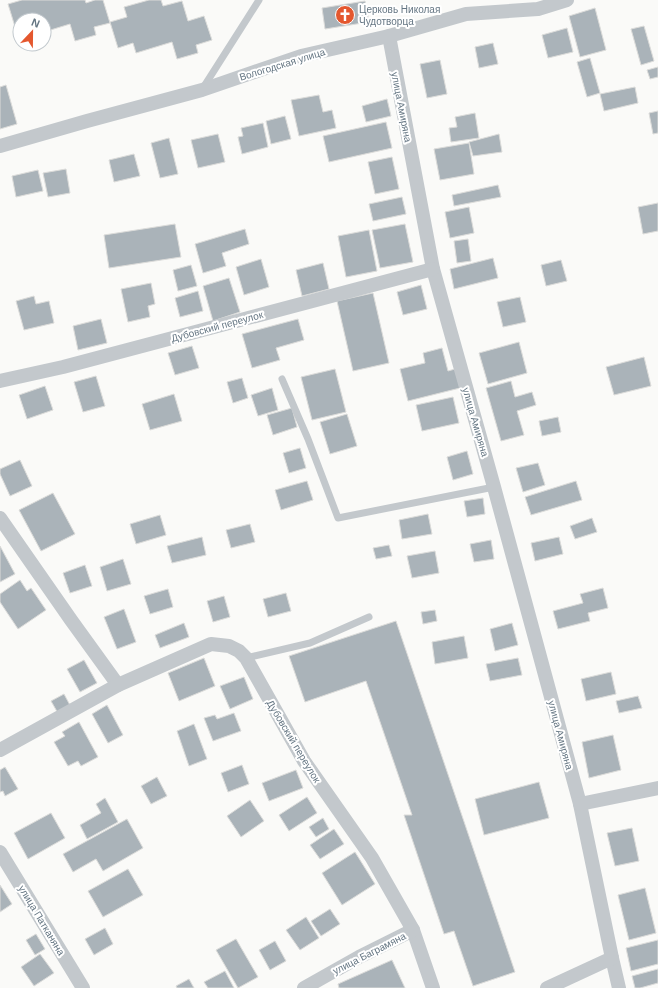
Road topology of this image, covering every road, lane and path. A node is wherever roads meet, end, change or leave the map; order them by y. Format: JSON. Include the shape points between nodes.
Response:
{"nodes":[{"id":1,"x":259,"y":0,"type":"edge"},
{"id":2,"x":567,"y":0,"type":"edge"},
{"id":3,"x":389,"y":36,"type":"junction"},
{"id":4,"x":202,"y":90,"type":"junction"},
{"id":5,"x":0,"y":146,"type":"edge"},
{"id":6,"x":433,"y":269,"type":"junction"},
{"id":7,"x":282,"y":379,"type":"dead end"},
{"id":8,"x":0,"y":381,"type":"edge"},
{"id":9,"x":494,"y":487,"type":"junction"},
{"id":10,"x":0,"y":518,"type":"edge"},
{"id":11,"x":369,"y":617,"type":"dead end"},
{"id":12,"x":246,"y":658,"type":"junction"},
{"id":13,"x":118,"y":685,"type":"junction"},
{"id":14,"x":0,"y":750,"type":"edge"},
{"id":15,"x":658,"y":788,"type":"edge"},
{"id":16,"x":580,"y":804,"type":"junction"},
{"id":17,"x":0,"y":852,"type":"edge"},
{"id":18,"x":414,"y":930,"type":"junction"},
{"id":19,"x":612,"y":958,"type":"junction"},
{"id":20,"x":83,"y":988,"type":"edge"},
{"id":21,"x":304,"y":988,"type":"edge"},
{"id":22,"x":433,"y":988,"type":"edge"},
{"id":23,"x":548,"y":988,"type":"edge"},
{"id":24,"x":619,"y":988,"type":"edge"}],
"edges":[{"from":1,"to":4,"type":"lane"},
{"from":2,"to":3,"type":"street","name":"Вологодская улица","via":[[538,9],[466,14]]},
{"from":3,"to":4,"type":"street","name":"Вологодская улица","via":[[301,56]]},
{"from":3,"to":6,"type":"street","name":"улица Амиряна"},
{"from":4,"to":5,"type":"street","name":"Вологодская улица"},
{"from":6,"to":8,"type":"street","name":"Дубовский переулок","via":[[63,367]]},
{"from":6,"to":9,"type":"street","name":"улица Амиряна"},
{"from":7,"to":9,"type":"lane","via":[[338,518]]},
{"from":9,"to":16,"type":"street","name":"улица Амиряна"},
{"from":10,"to":13,"type":"street"},
{"from":11,"to":12,"type":"lane","via":[[310,643]]},
{"from":12,"to":13,"type":"street","name":"Дубовский переулок","via":[[229,646],[210,644]]},
{"from":12,"to":18,"type":"street","name":"Дубовский переулок","via":[[304,761],[372,858]]},
{"from":13,"to":14,"type":"street","name":"Дубовский переулок"},
{"from":15,"to":16,"type":"street"},
{"from":16,"to":19,"type":"street","name":"улица Амиряна"},
{"from":17,"to":20,"type":"street","name":"улица Патканяна"},
{"from":18,"to":21,"type":"street","name":"улица Баграмяна"},
{"from":18,"to":22,"type":"street","name":"Дубовский переулок"},
{"from":19,"to":23,"type":"street"},
{"from":19,"to":24,"type":"street","name":"улица Амиряна"}]}
